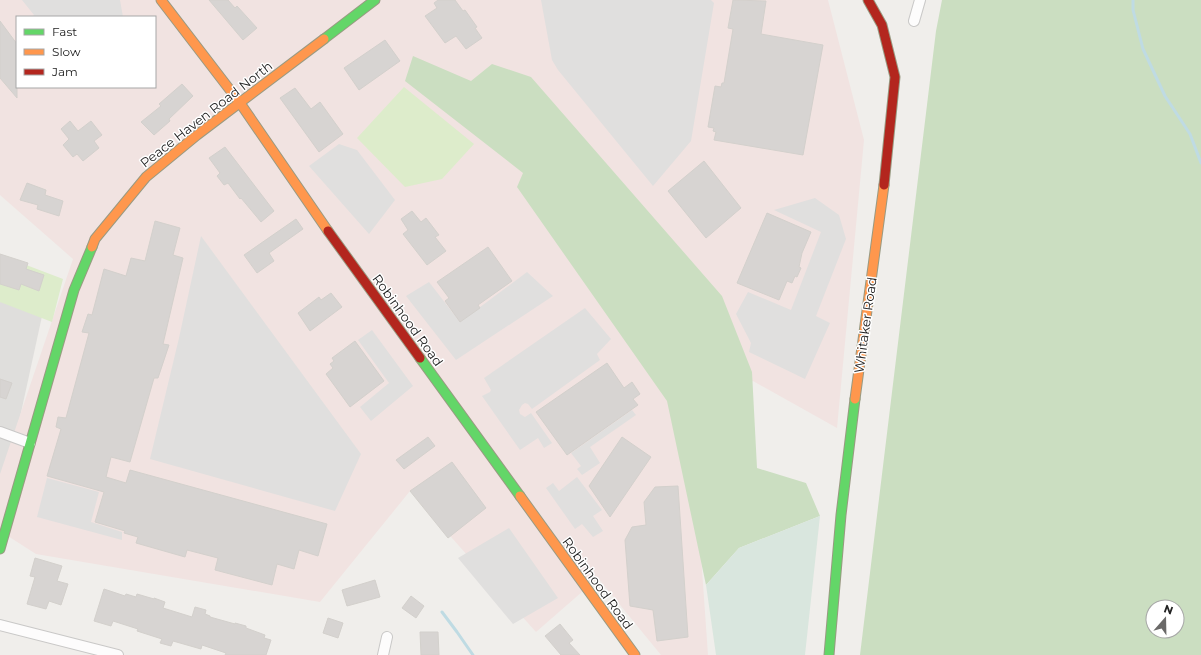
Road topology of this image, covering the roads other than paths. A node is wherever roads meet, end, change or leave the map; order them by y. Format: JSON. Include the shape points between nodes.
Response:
{"nodes":[{"id":1,"x":161,"y":0,"type":"edge"},
{"id":2,"x":375,"y":0,"type":"edge"},
{"id":3,"x":868,"y":0,"type":"edge"},
{"id":4,"x":920,"y":0,"type":"edge"},
{"id":5,"x":914,"y":20,"type":"dead end"},
{"id":6,"x":240,"y":103,"type":"junction"},
{"id":7,"x":0,"y":432,"type":"edge"},
{"id":8,"x":30,"y":442,"type":"junction"},
{"id":9,"x":0,"y":549,"type":"edge"},
{"id":10,"x":0,"y":626,"type":"edge"},
{"id":11,"x":386,"y":637,"type":"dead end"},
{"id":12,"x":118,"y":655,"type":"edge"},
{"id":13,"x":383,"y":655,"type":"edge"},
{"id":14,"x":635,"y":655,"type":"edge"},
{"id":15,"x":829,"y":655,"type":"edge"}],
"edges":[{"from":1,"to":6,"type":"main road","name":"Robinhood Road"},
{"from":2,"to":6,"type":"main road","name":"Peace Haven Road North"},
{"from":3,"to":15,"type":"main road","name":"Whitaker Road","via":[[882,26],[896,77],[841,515]]},
{"from":4,"to":5,"type":"street"},
{"from":6,"to":8,"type":"main road","name":"Peace Haven Road North","via":[[146,177],[95,239],[74,290]]},
{"from":6,"to":14,"type":"main road","name":"Robinhood Road","via":[[312,209]]},
{"from":7,"to":8,"type":"street"},
{"from":8,"to":9,"type":"main road","name":"Peace Haven Road North"},
{"from":10,"to":12,"type":"street"},
{"from":11,"to":13,"type":"street"}]}
